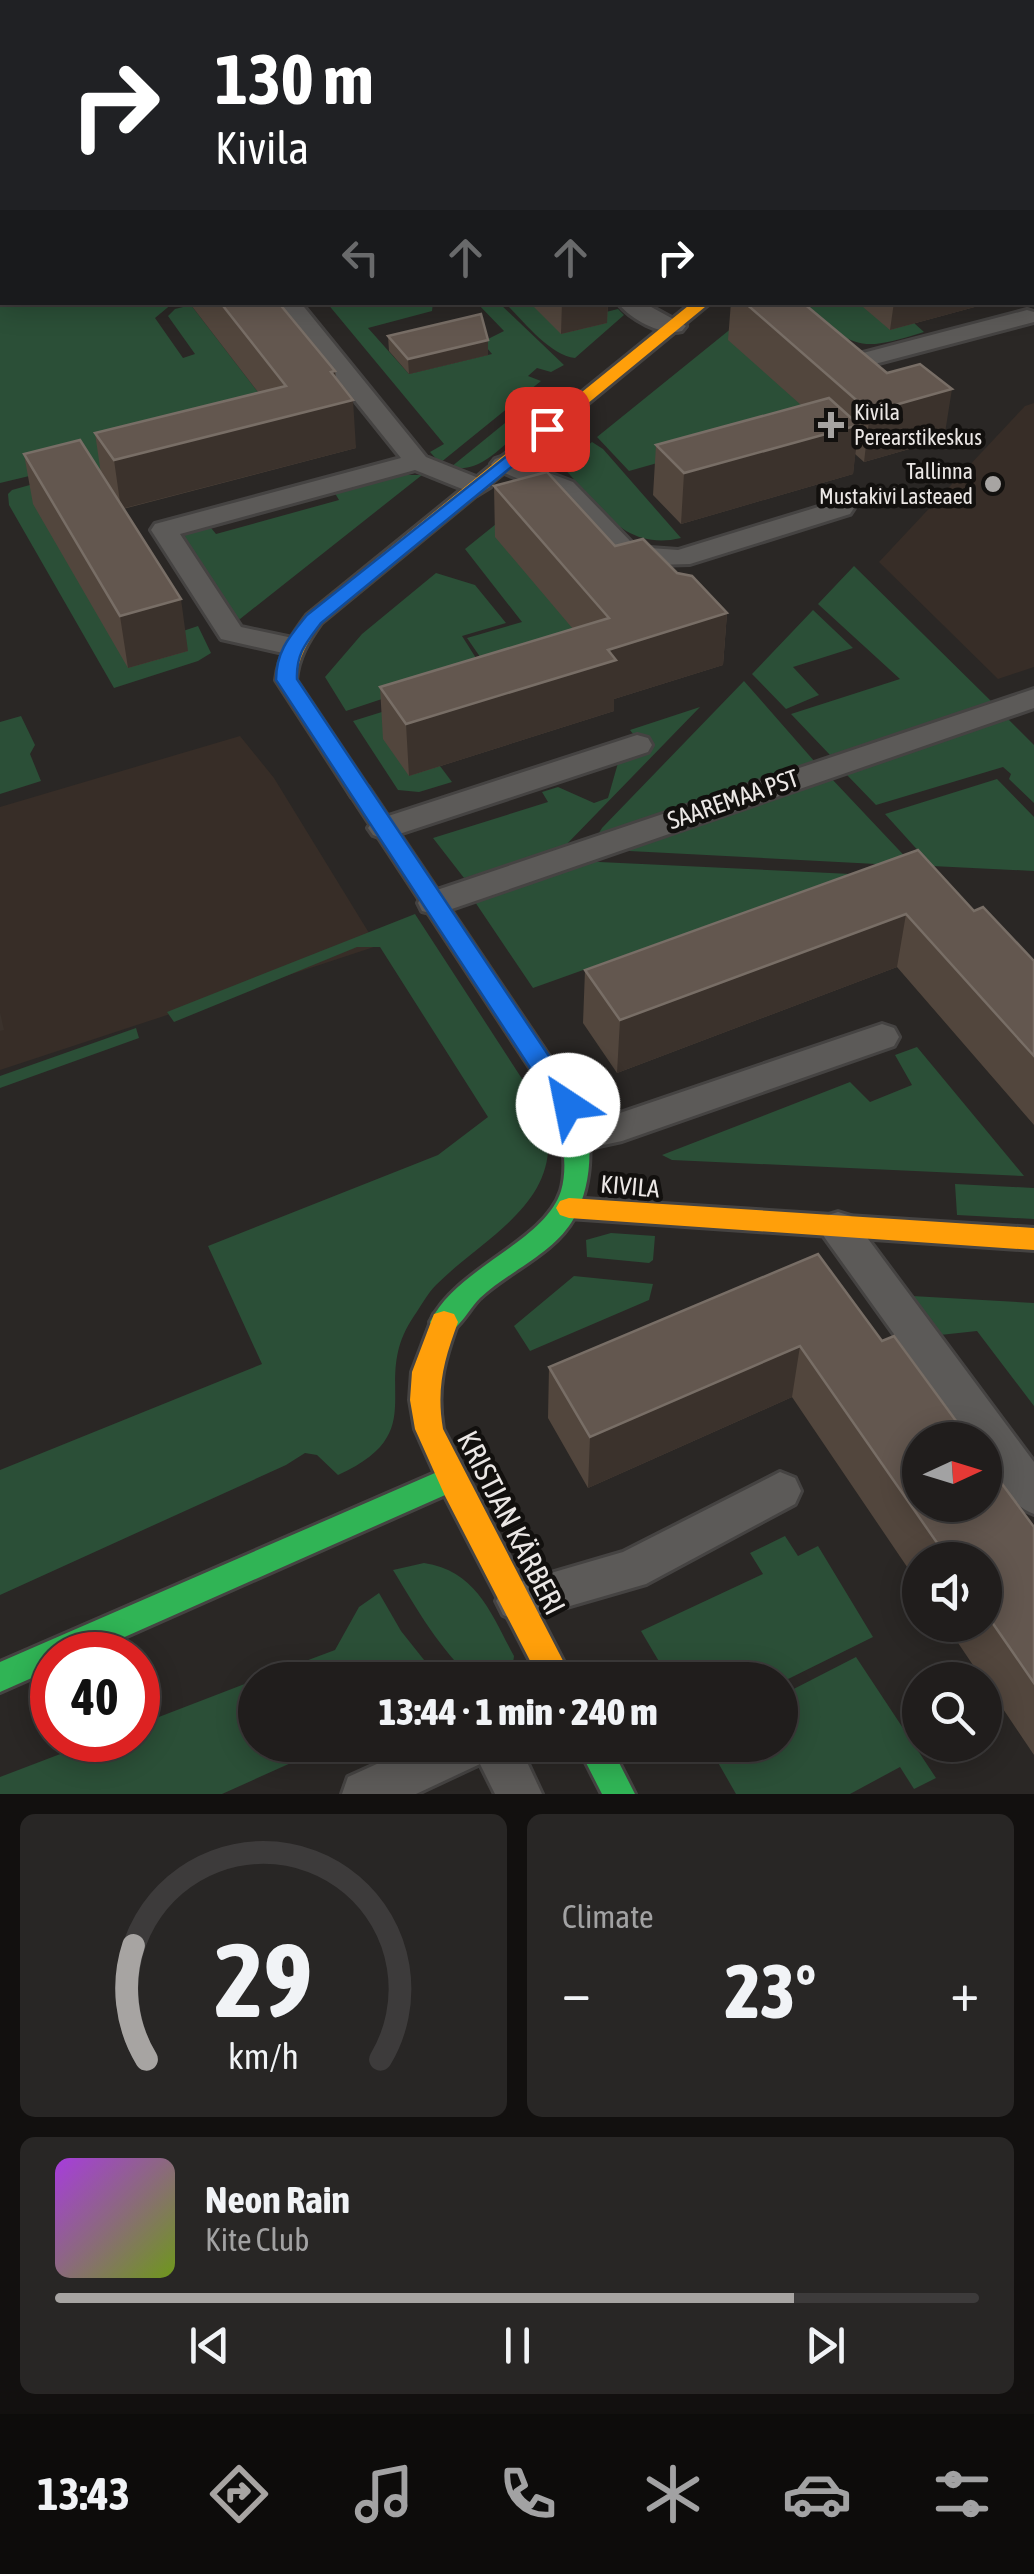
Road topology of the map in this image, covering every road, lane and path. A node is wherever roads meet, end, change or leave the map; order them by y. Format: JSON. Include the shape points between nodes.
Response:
{"nodes":[{"id":1,"x":289,"y":305,"type":"edge"},
{"id":2,"x":631,"y":305,"type":"edge"},
{"id":3,"x":699,"y":305,"type":"edge"},
{"id":4,"x":1027,"y":317,"type":"dead end"},
{"id":5,"x":674,"y":326,"type":"junction"},
{"id":6,"x":877,"y":383,"type":"edge"},
{"id":7,"x":417,"y":462,"type":"junction"},
{"id":8,"x":504,"y":464,"type":"junction"},
{"id":9,"x":477,"y":487,"type":"junction"},
{"id":10,"x":841,"y":508,"type":"dead end"},
{"id":11,"x":630,"y":555,"type":"junction"},
{"id":12,"x":664,"y":592,"type":"edge"},
{"id":13,"x":292,"y":646,"type":"junction"},
{"id":14,"x":1034,"y":698,"type":"edge"},
{"id":15,"x":637,"y":745,"type":"dead end"},
{"id":16,"x":384,"y":828,"type":"junction"},
{"id":17,"x":434,"y":904,"type":"junction"},
{"id":18,"x":882,"y":1037,"type":"dead end"},
{"id":19,"x":580,"y":1136,"type":"junction"},
{"id":20,"x":569,"y":1208,"type":"junction"},
{"id":21,"x":838,"y":1227,"type":"junction"},
{"id":22,"x":1034,"y":1239,"type":"edge"},
{"id":23,"x":452,"y":1479,"type":"junction"},
{"id":24,"x":780,"y":1491,"type":"dead end"},
{"id":25,"x":1034,"y":1494,"type":"edge"},
{"id":26,"x":518,"y":1601,"type":"junction"},
{"id":27,"x":549,"y":1662,"type":"edge"},
{"id":28,"x":0,"y":1677,"type":"edge"},
{"id":29,"x":434,"y":1762,"type":"edge"},
{"id":30,"x":503,"y":1762,"type":"edge"},
{"id":31,"x":601,"y":1762,"type":"edge"},
{"id":32,"x":366,"y":1794,"type":"edge"},
{"id":33,"x":519,"y":1794,"type":"edge"},
{"id":34,"x":619,"y":1794,"type":"edge"}],
"edges":[{"from":1,"to":7,"type":"street"},
{"from":2,"to":5,"type":"street"},
{"from":3,"to":5,"type":"street"},
{"from":4,"to":6,"type":"street","via":[[845,357]]},
{"from":5,"to":8,"type":"street"},
{"from":7,"to":9,"type":"street"},
{"from":7,"to":13,"type":"street","via":[[164,530],[231,633]]},
{"from":8,"to":9,"type":"street"},
{"from":8,"to":11,"type":"street","via":[[564,488]]},
{"from":9,"to":13,"type":"street","via":[[314,619]]},
{"from":10,"to":11,"type":"street","via":[[680,558]]},
{"from":11,"to":12,"type":"street"},
{"from":13,"to":16,"type":"street","name":"KIVILA","via":[[286,680]]},
{"from":14,"to":17,"type":"street","name":"SAAREMAA PST"},
{"from":15,"to":16,"type":"street"},
{"from":16,"to":17,"type":"street","name":"KIVILA"},
{"from":17,"to":19,"type":"street","name":"KIVILA","via":[[568,1105]]},
{"from":18,"to":19,"type":"street"},
{"from":19,"to":20,"type":"street","name":"KIVILA","via":[[581,1176]]},
{"from":20,"to":21,"type":"street","name":"KIVILA"},
{"from":20,"to":23,"type":"street","name":"KRISTJAN KÄRBERI","via":[[536,1244],[454,1308],[437,1335],[426,1366],[425,1417]]},
{"from":21,"to":22,"type":"street","name":"KIVILA"},
{"from":21,"to":25,"type":"street"},
{"from":23,"to":26,"type":"street","name":"KRISTJAN KÄRBERI"},
{"from":23,"to":28,"type":"street"},
{"from":24,"to":26,"type":"street","via":[[631,1570]]},
{"from":26,"to":27,"type":"street","name":"KRISTJAN KÄRBERI"},
{"from":29,"to":32,"type":"street"},
{"from":30,"to":33,"type":"street"},
{"from":31,"to":34,"type":"street"}]}
